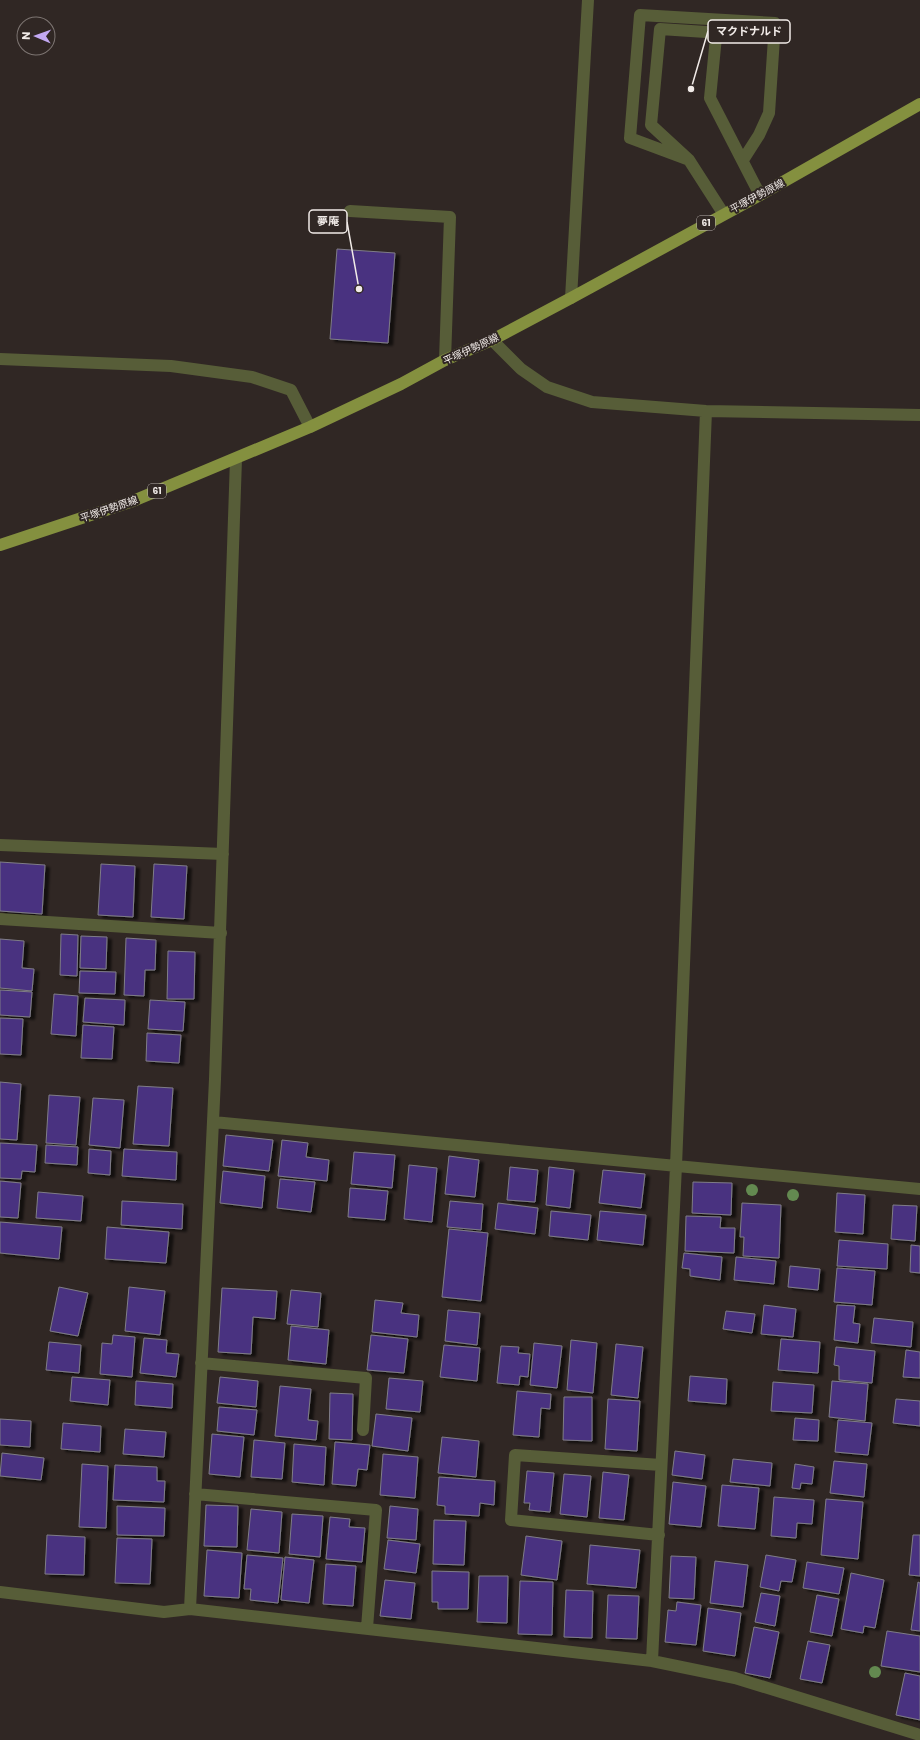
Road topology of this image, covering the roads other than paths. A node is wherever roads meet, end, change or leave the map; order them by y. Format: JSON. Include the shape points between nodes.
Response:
{"nodes":[{"id":1,"x":588,"y":0,"type":"edge"},
{"id":2,"x":920,"y":104,"type":"edge"},
{"id":3,"x":689,"y":160,"type":"junction"},
{"id":4,"x":743,"y":160,"type":"junction"},
{"id":5,"x":760,"y":195,"type":"junction"},
{"id":6,"x":350,"y":211,"type":"dead end"},
{"id":7,"x":723,"y":214,"type":"junction"},
{"id":8,"x":571,"y":298,"type":"junction"},
{"id":9,"x":492,"y":340,"type":"junction"},
{"id":10,"x":0,"y":359,"type":"edge"},
{"id":11,"x":445,"y":360,"type":"junction"},
{"id":12,"x":706,"y":411,"type":"junction"},
{"id":13,"x":920,"y":415,"type":"edge"},
{"id":14,"x":310,"y":427,"type":"junction"},
{"id":15,"x":236,"y":459,"type":"junction"},
{"id":16,"x":0,"y":544,"type":"edge"},
{"id":17,"x":0,"y":845,"type":"edge"},
{"id":18,"x":223,"y":854,"type":"junction"},
{"id":19,"x":0,"y":919,"type":"edge"},
{"id":20,"x":221,"y":933,"type":"junction"},
{"id":21,"x":213,"y":1122,"type":"junction"},
{"id":22,"x":676,"y":1166,"type":"junction"},
{"id":23,"x":920,"y":1189,"type":"edge"},
{"id":24,"x":201,"y":1363,"type":"junction"},
{"id":25,"x":364,"y":1430,"type":"dead end"},
{"id":26,"x":661,"y":1465,"type":"junction"},
{"id":27,"x":195,"y":1494,"type":"junction"},
{"id":28,"x":659,"y":1535,"type":"junction"},
{"id":29,"x":0,"y":1592,"type":"edge"},
{"id":30,"x":190,"y":1609,"type":"junction"},
{"id":31,"x":367,"y":1628,"type":"junction"},
{"id":32,"x":652,"y":1661,"type":"junction"},
{"id":33,"x":920,"y":1735,"type":"edge"}],
"edges":[{"from":1,"to":8,"type":"street"},
{"from":2,"to":5,"type":"main road","name":"平塚伊勢原線","number":"61"},
{"from":3,"to":4,"type":"street","via":[[651,125],[660,29],[706,32],[716,37],[710,98]]},
{"from":3,"to":4,"type":"street","via":[[630,138],[640,15],[775,23],[769,113],[759,136]]},
{"from":3,"to":7,"type":"street"},
{"from":4,"to":5,"type":"street"},
{"from":5,"to":7,"type":"main road","name":"平塚伊勢原線","number":"61"},
{"from":6,"to":11,"type":"street","via":[[450,217]]},
{"from":7,"to":8,"type":"main road","name":"平塚伊勢原線","number":"61"},
{"from":8,"to":9,"type":"main road","name":"平塚伊勢原線","number":"61"},
{"from":9,"to":11,"type":"main road","name":"平塚伊勢原線","number":"61"},
{"from":9,"to":12,"type":"street","via":[[521,369],[547,387],[592,402]]},
{"from":10,"to":14,"type":"street","via":[[171,366],[252,377],[291,390]]},
{"from":11,"to":14,"type":"main road","name":"平塚伊勢原線","number":"61"},
{"from":12,"to":13,"type":"street"},
{"from":12,"to":22,"type":"street"},
{"from":14,"to":15,"type":"main road","name":"平塚伊勢原線","number":"61"},
{"from":15,"to":16,"type":"main road","name":"平塚伊勢原線","number":"61","via":[[133,501]]},
{"from":15,"to":18,"type":"street"},
{"from":17,"to":18,"type":"street"},
{"from":18,"to":20,"type":"street"},
{"from":19,"to":20,"type":"street"},
{"from":20,"to":21,"type":"street"},
{"from":21,"to":22,"type":"street"},
{"from":21,"to":24,"type":"street"},
{"from":22,"to":23,"type":"street"},
{"from":22,"to":26,"type":"street"},
{"from":24,"to":25,"type":"street","via":[[366,1378]]},
{"from":24,"to":27,"type":"street"},
{"from":26,"to":28,"type":"street"},
{"from":26,"to":28,"type":"street","via":[[515,1455],[511,1520]]},
{"from":27,"to":30,"type":"street"},
{"from":27,"to":31,"type":"street","via":[[376,1510]]},
{"from":28,"to":32,"type":"street"},
{"from":29,"to":30,"type":"street","via":[[164,1612]]},
{"from":30,"to":31,"type":"street"},
{"from":31,"to":32,"type":"street"},
{"from":32,"to":33,"type":"street","via":[[735,1678]]}]}
